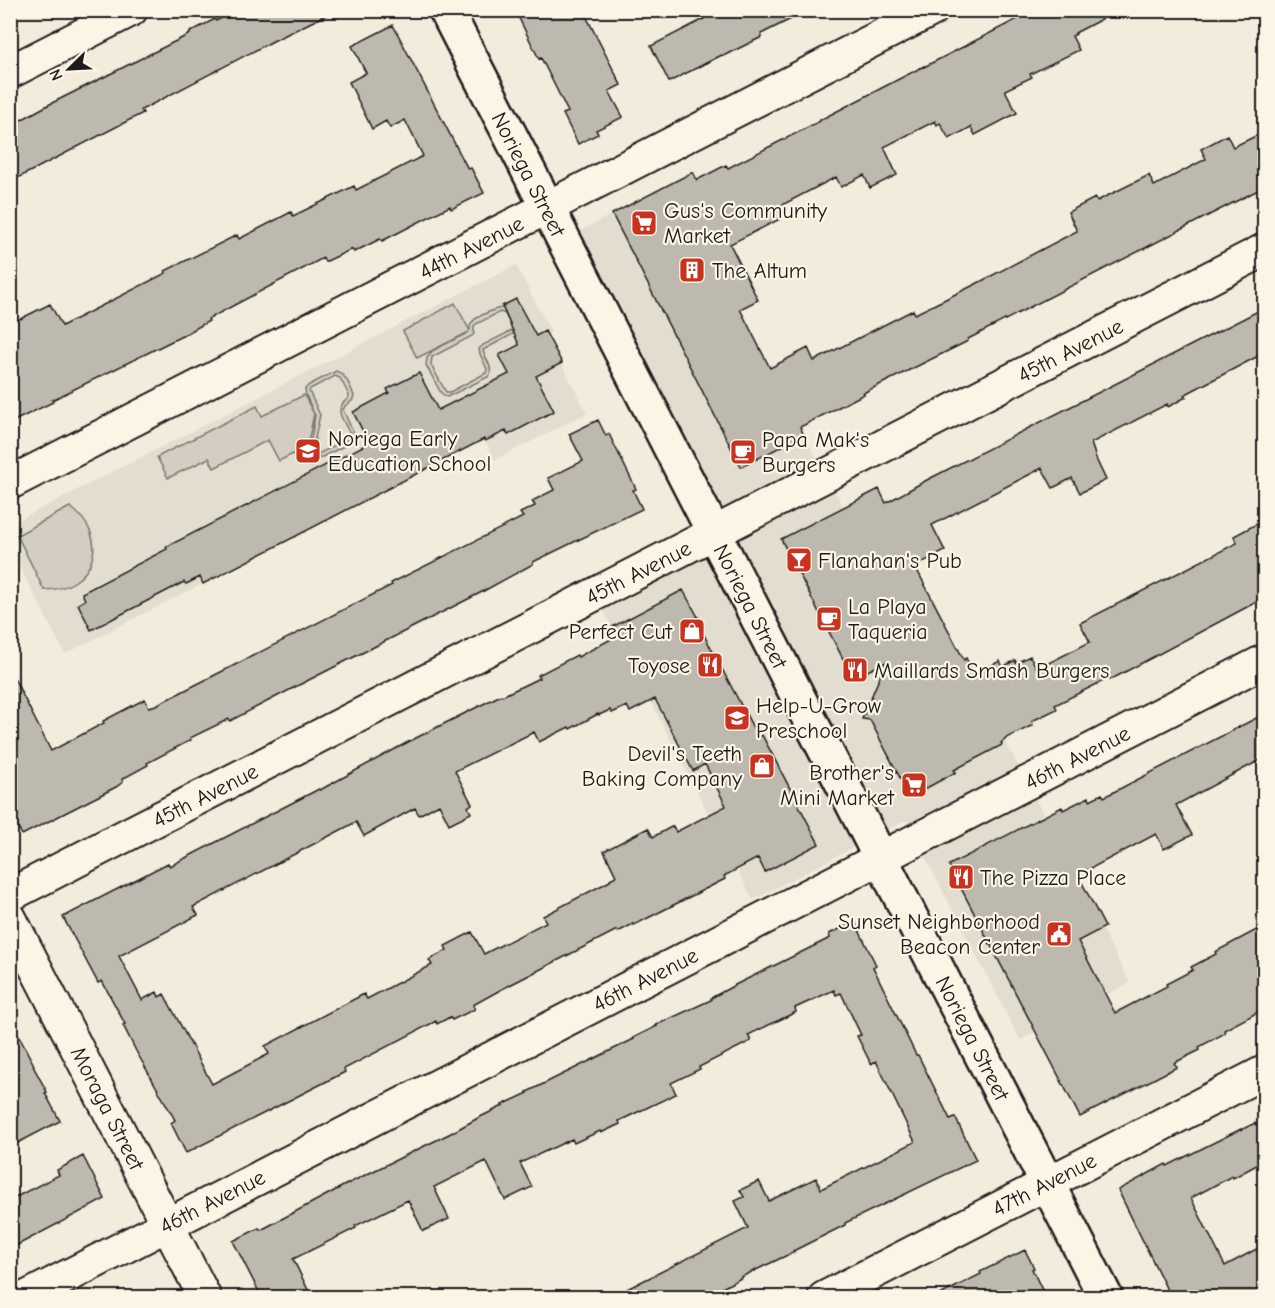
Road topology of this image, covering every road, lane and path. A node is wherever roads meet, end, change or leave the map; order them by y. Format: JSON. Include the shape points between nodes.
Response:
{"nodes":[{"id":1,"x":131,"y":10,"type":"edge"},
{"id":2,"x":446,"y":10,"type":"edge"},
{"id":3,"x":932,"y":10,"type":"edge"},
{"id":4,"x":10,"y":72,"type":"edge"},
{"id":5,"x":547,"y":208,"type":"junction"},
{"id":6,"x":1264,"y":250,"type":"edge"},
{"id":7,"x":10,"y":483,"type":"edge"},
{"id":8,"x":714,"y":533,"type":"junction"},
{"id":9,"x":1264,"y":661,"type":"edge"},
{"id":10,"x":881,"y":858,"type":"junction"},
{"id":11,"x":10,"y":895,"type":"edge"},
{"id":12,"x":10,"y":918,"type":"edge"},
{"id":13,"x":1264,"y":1072,"type":"edge"},
{"id":14,"x":1048,"y":1183,"type":"junction"},
{"id":15,"x":168,"y":1224,"type":"junction"},
{"id":16,"x":25,"y":1298,"type":"edge"},
{"id":17,"x":205,"y":1298,"type":"edge"},
{"id":18,"x":824,"y":1298,"type":"edge"},
{"id":19,"x":1106,"y":1298,"type":"edge"}],
"edges":[{"from":1,"to":4,"type":"street"},
{"from":2,"to":5,"type":"street","name":"Noriega Street"},
{"from":3,"to":5,"type":"street","name":"44th Avenue"},
{"from":5,"to":7,"type":"street","name":"44th Avenue"},
{"from":5,"to":8,"type":"street","name":"Noriega Street"},
{"from":6,"to":8,"type":"street","name":"45th Avenue"},
{"from":8,"to":10,"type":"street","name":"Noriega Street"},
{"from":8,"to":11,"type":"street","name":"45th Avenue"},
{"from":9,"to":10,"type":"street","name":"46th Avenue"},
{"from":10,"to":14,"type":"street","name":"Noriega Street"},
{"from":10,"to":15,"type":"street","name":"46th Avenue"},
{"from":12,"to":15,"type":"street","name":"Moraga Street"},
{"from":13,"to":14,"type":"street","name":"47th Avenue"},
{"from":14,"to":18,"type":"street","name":"47th Avenue"},
{"from":14,"to":19,"type":"street","name":"Noriega Street"},
{"from":15,"to":16,"type":"street","name":"46th Avenue"},
{"from":15,"to":17,"type":"street","name":"Moraga Street"}]}
